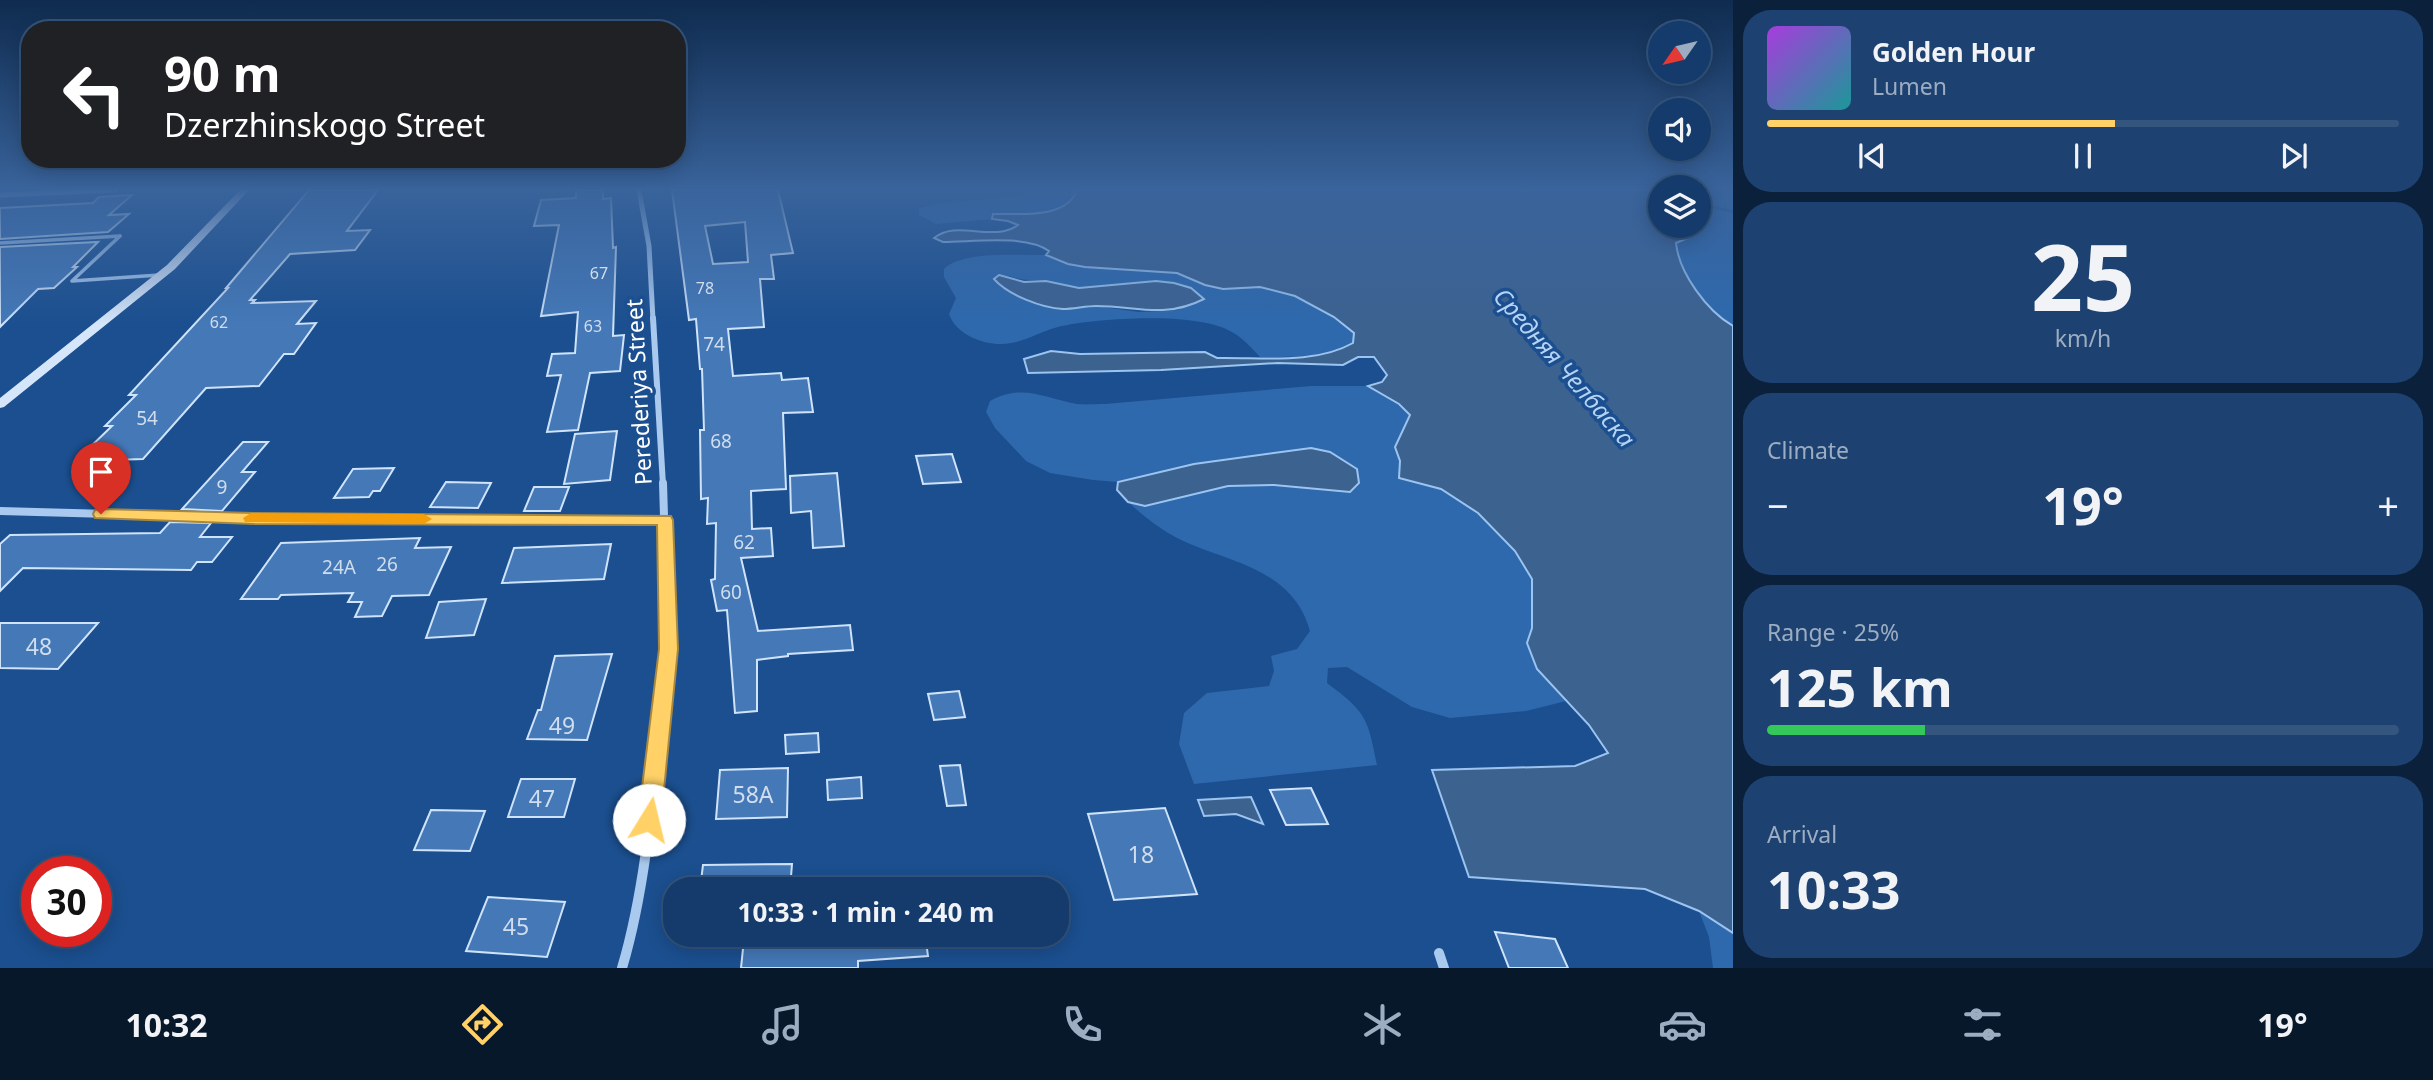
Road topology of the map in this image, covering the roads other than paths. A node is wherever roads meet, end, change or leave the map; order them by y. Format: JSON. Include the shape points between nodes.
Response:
{"nodes":[{"id":1,"x":201,"y":235,"type":"edge"},
{"id":2,"x":647,"y":235,"type":"edge"},
{"id":3,"x":120,"y":236,"type":"joint"},
{"id":4,"x":0,"y":243,"type":"edge"},
{"id":5,"x":162,"y":275,"type":"junction"},
{"id":6,"x":0,"y":404,"type":"edge"},
{"id":7,"x":0,"y":511,"type":"edge"},
{"id":8,"x":665,"y":520,"type":"junction"},
{"id":9,"x":1439,"y":953,"type":"dead end"},
{"id":10,"x":622,"y":968,"type":"edge"},
{"id":11,"x":1444,"y":968,"type":"edge"}],
"edges":[{"from":1,"to":5,"type":"street"},
{"from":2,"to":8,"type":"street","name":"Perederiya Street"},
{"from":3,"to":4,"type":"lane"},
{"from":3,"to":5,"type":"lane","via":[[72,281]]},
{"from":5,"to":6,"type":"street"},
{"from":7,"to":8,"type":"street","via":[[254,518]]},
{"from":8,"to":10,"type":"street","name":"Perederiya Street","via":[[668,649],[663,719],[630,941]]},
{"from":9,"to":11,"type":"street"}]}
